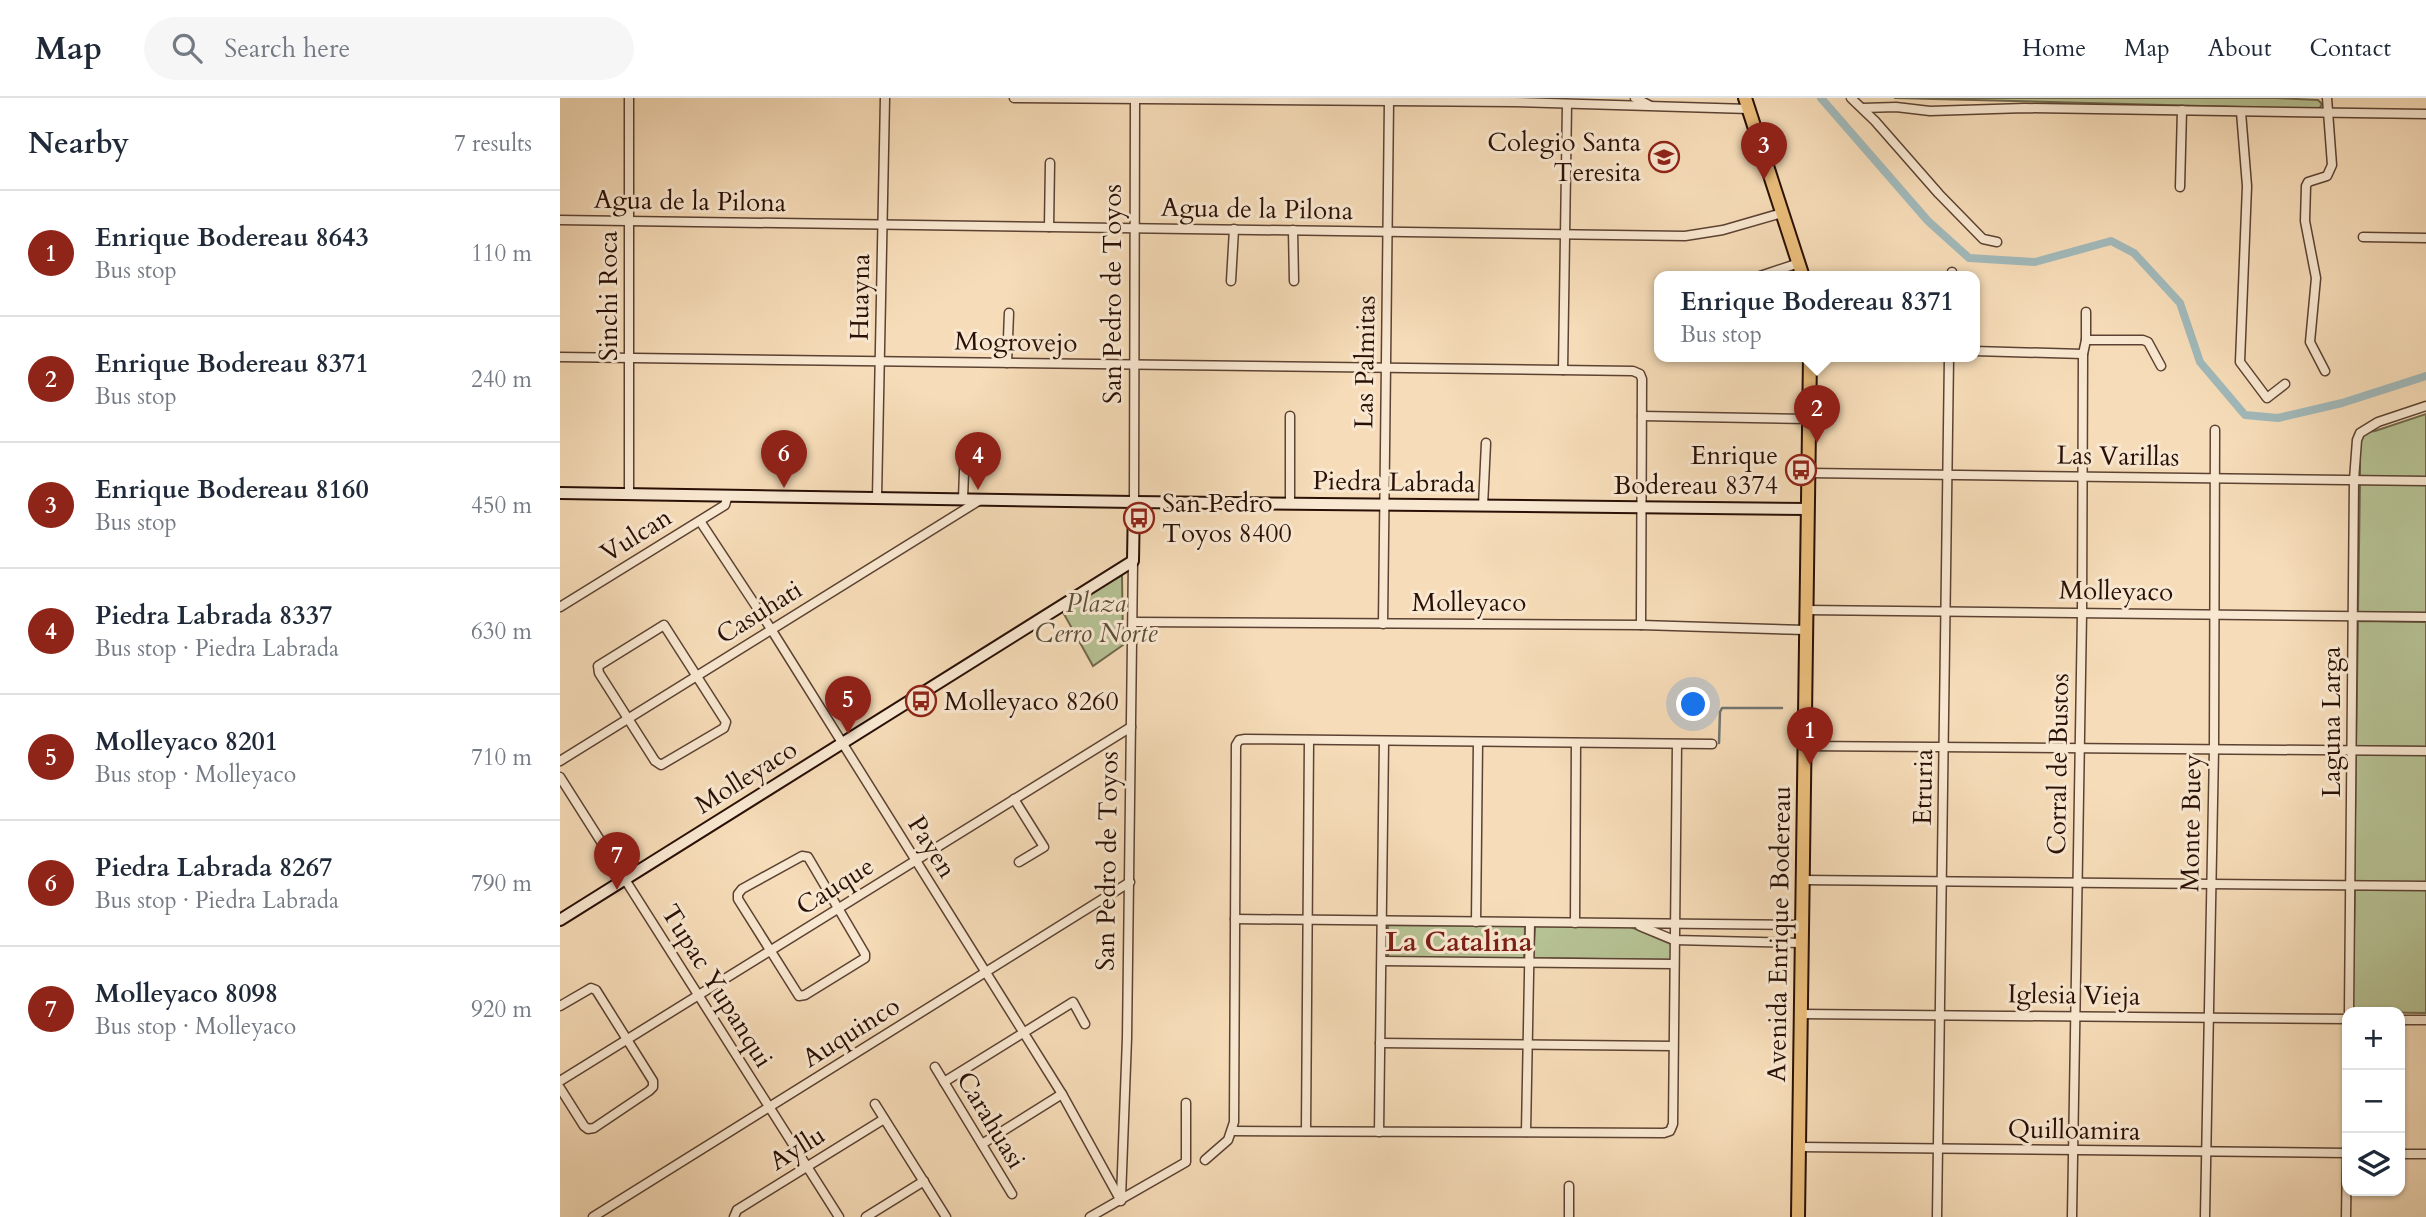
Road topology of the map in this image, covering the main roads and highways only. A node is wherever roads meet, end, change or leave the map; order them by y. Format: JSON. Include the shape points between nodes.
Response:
{"nodes":[{"id":1,"x":1747,"y":104,"type":"edge"},
{"id":2,"x":1801,"y":271,"type":"edge"},
{"id":3,"x":1810,"y":362,"type":"edge"},
{"id":4,"x":560,"y":493,"type":"edge"},
{"id":5,"x":1134,"y":502,"type":"junction"},
{"id":6,"x":1808,"y":509,"type":"junction"},
{"id":7,"x":1133,"y":561,"type":"joint"},
{"id":8,"x":560,"y":920,"type":"edge"},
{"id":9,"x":1798,"y":1217,"type":"edge"}],
"edges":[{"from":1,"to":2,"type":"main road"},
{"from":3,"to":6,"type":"main road","name":"Avenida Enrique Bodereau"},
{"from":4,"to":5,"type":"main road","name":"Piedra Labrada"},
{"from":5,"to":6,"type":"main road","name":"Piedra Labrada"},
{"from":5,"to":7,"type":"main road","name":"San Pedro de Toyos"},
{"from":6,"to":9,"type":"main road","name":"Avenida Enrique Bodereau"},
{"from":7,"to":8,"type":"main road","name":"Molleyaco"}]}
